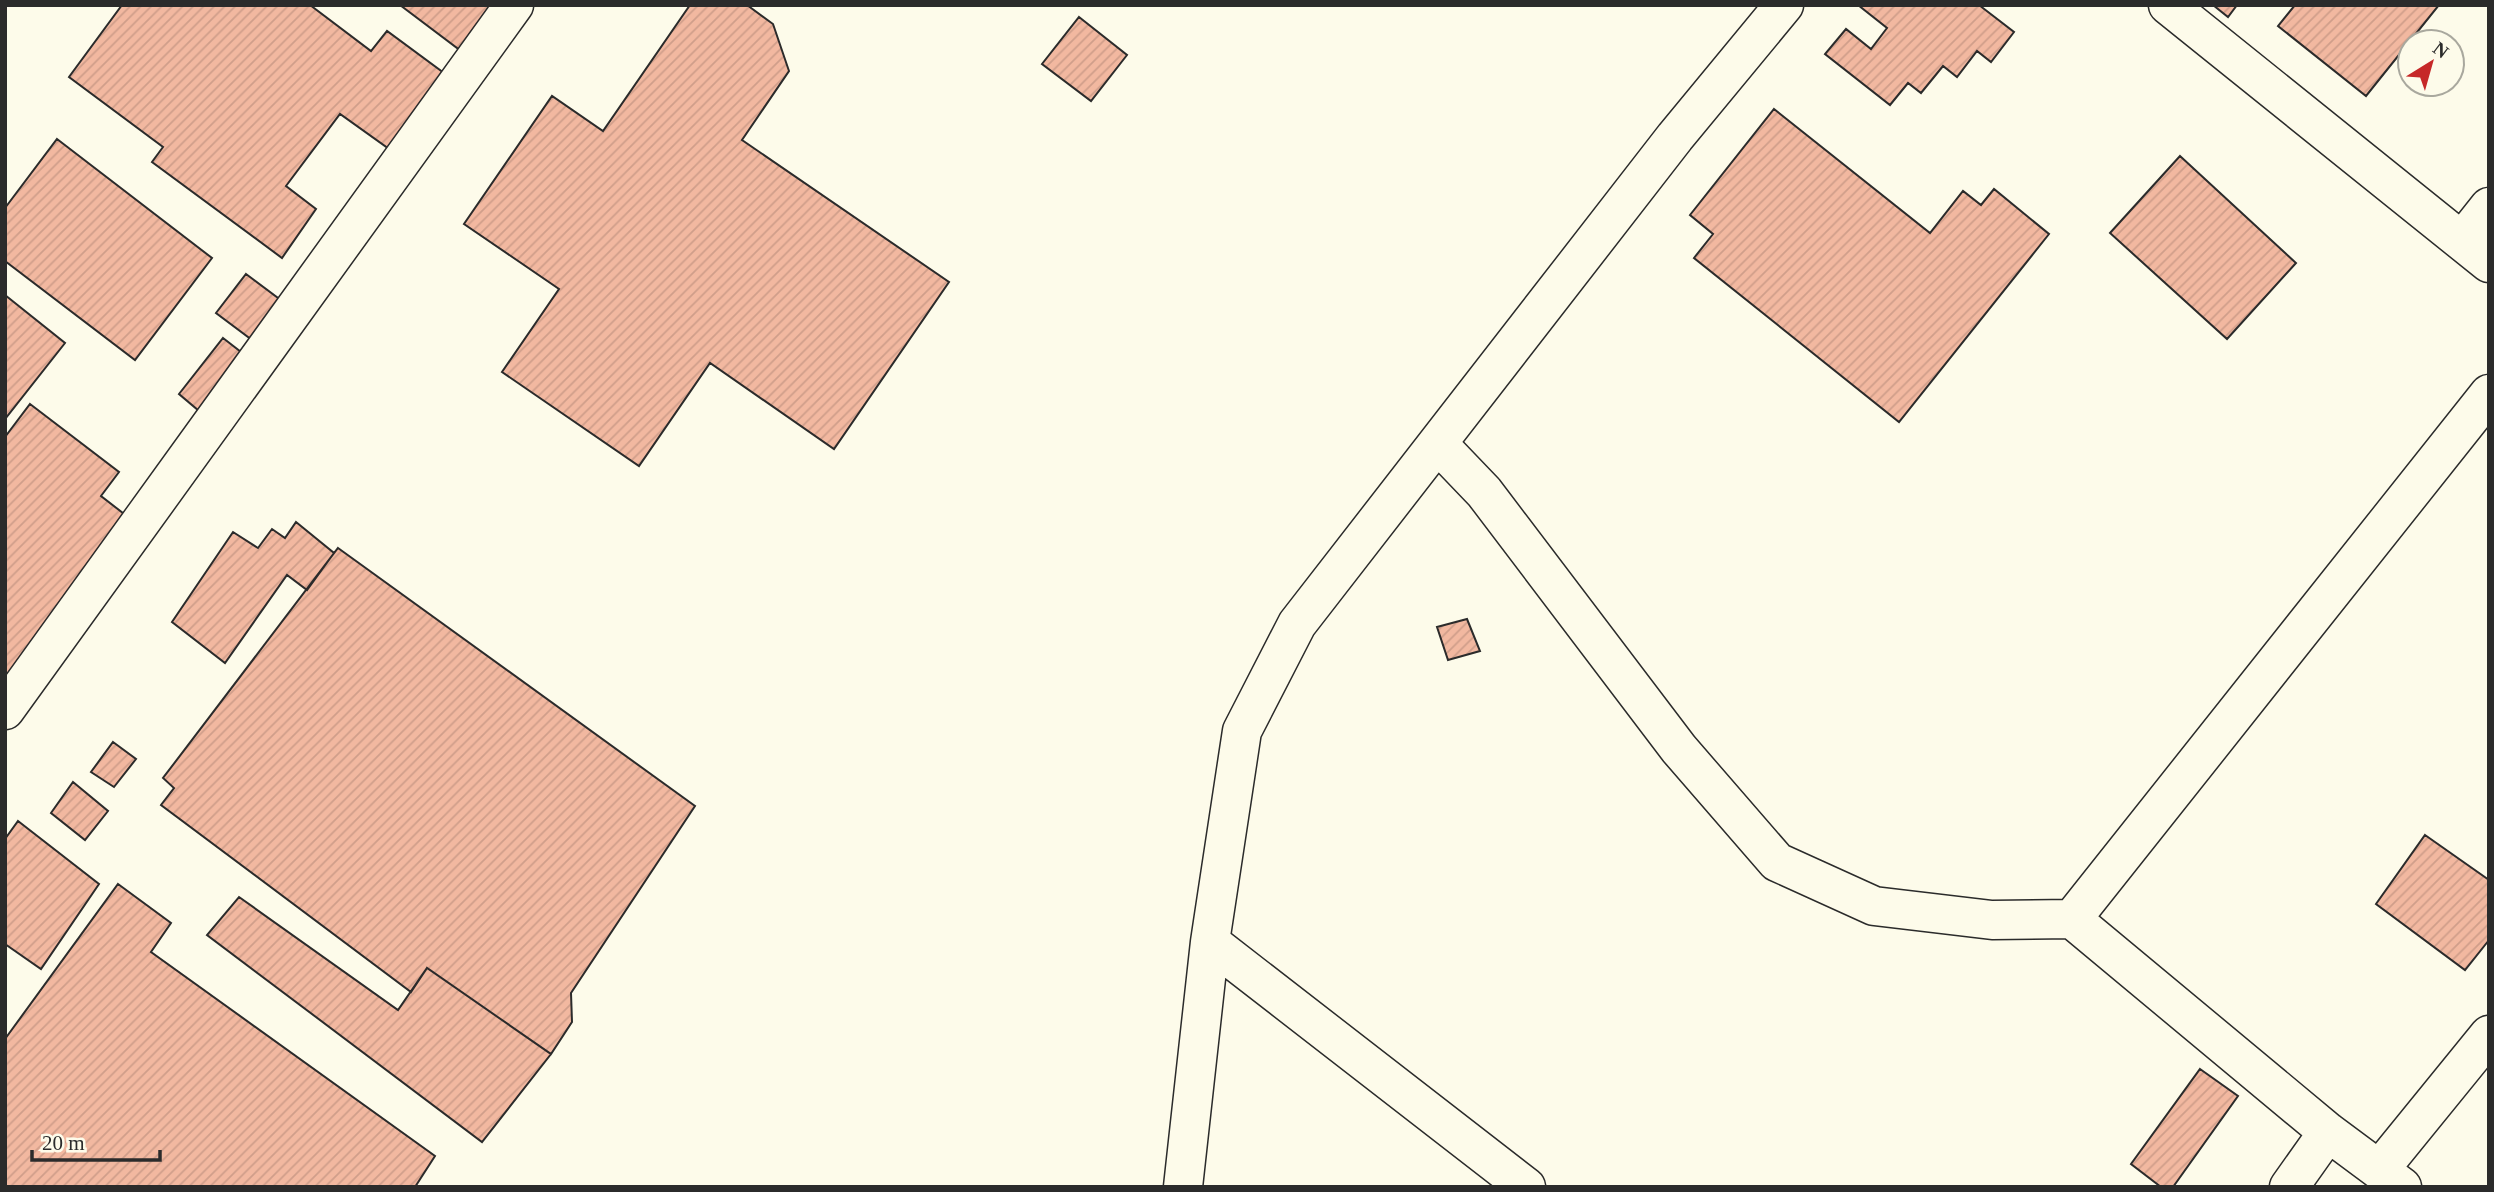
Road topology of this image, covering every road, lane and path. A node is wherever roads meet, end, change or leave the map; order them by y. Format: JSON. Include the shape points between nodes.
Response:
{"nodes":[{"id":1,"x":514,"y":5,"type":"edge"},
{"id":2,"x":1784,"y":5,"type":"edge"},
{"id":3,"x":2168,"y":5,"type":"edge"},
{"id":4,"x":2489,"y":207,"type":"edge"},
{"id":5,"x":2475,"y":252,"type":"edge"},
{"id":6,"x":2489,"y":394,"type":"edge"},
{"id":7,"x":1438,"y":444,"type":"junction"},
{"id":8,"x":5,"y":710,"type":"edge"},
{"id":9,"x":2072,"y":919,"type":"junction"},
{"id":10,"x":1210,"y":942,"type":"junction"},
{"id":11,"x":2489,"y":1035,"type":"edge"},
{"id":12,"x":2328,"y":1132,"type":"junction"},
{"id":13,"x":2391,"y":1178,"type":"edge"},
{"id":14,"x":1183,"y":1187,"type":"edge"},
{"id":15,"x":1526,"y":1187,"type":"edge"},
{"id":16,"x":2288,"y":1187,"type":"edge"}],
"edges":[{"from":1,"to":8,"type":"street"},
{"from":2,"to":7,"type":"street","via":[[1675,137]]},
{"from":3,"to":5,"type":"street"},
{"from":4,"to":5,"type":"street"},
{"from":6,"to":9,"type":"street"},
{"from":7,"to":9,"type":"street","via":[[1484,492],[1679,749],[1777,862],[1874,906],[1992,920]]},
{"from":7,"to":10,"type":"street","via":[[1297,624],[1242,730]]},
{"from":9,"to":12,"type":"street"},
{"from":10,"to":14,"type":"street"},
{"from":10,"to":15,"type":"street"},
{"from":11,"to":13,"type":"street"},
{"from":12,"to":13,"type":"street"},
{"from":12,"to":16,"type":"street"}]}
